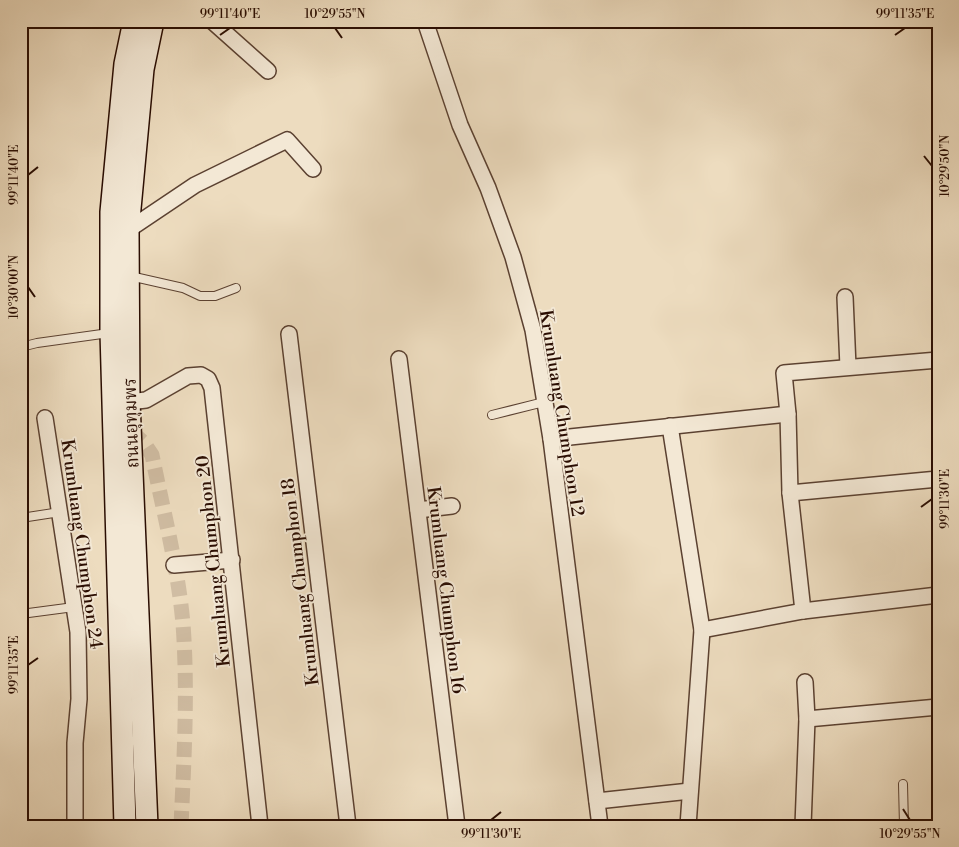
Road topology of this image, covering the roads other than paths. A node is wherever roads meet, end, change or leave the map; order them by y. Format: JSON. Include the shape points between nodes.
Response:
{"nodes":[{"id":1,"x":134,"y":21,"type":"edge"},
{"id":2,"x":153,"y":21,"type":"edge"},
{"id":3,"x":212,"y":21,"type":"edge"},
{"id":4,"x":425,"y":21,"type":"edge"},
{"id":5,"x":268,"y":71,"type":"dead end"},
{"id":6,"x":313,"y":169,"type":"dead end"},
{"id":7,"x":128,"y":230,"type":"junction"},
{"id":8,"x":128,"y":276,"type":"junction"},
{"id":9,"x":236,"y":288,"type":"dead end"},
{"id":10,"x":845,"y":297,"type":"dead end"},
{"id":11,"x":110,"y":332,"type":"junction"},
{"id":12,"x":288,"y":334,"type":"dead end"},
{"id":13,"x":21,"y":347,"type":"edge"},
{"id":14,"x":399,"y":359,"type":"dead end"},
{"id":15,"x":938,"y":360,"type":"edge"},
{"id":16,"x":848,"y":367,"type":"junction"},
{"id":17,"x":129,"y":402,"type":"junction"},
{"id":18,"x":544,"y":402,"type":"junction"},
{"id":19,"x":788,"y":414,"type":"junction"},
{"id":20,"x":492,"y":415,"type":"dead end"},
{"id":21,"x":46,"y":418,"type":"dead end"},
{"id":22,"x":670,"y":426,"type":"junction"},
{"id":23,"x":550,"y":439,"type":"junction"},
{"id":24,"x":938,"y":479,"type":"edge"},
{"id":25,"x":790,"y":493,"type":"junction"},
{"id":26,"x":452,"y":506,"type":"dead end"},
{"id":27,"x":418,"y":510,"type":"junction"},
{"id":28,"x":60,"y":512,"type":"junction"},
{"id":29,"x":21,"y":518,"type":"edge"},
{"id":30,"x":232,"y":560,"type":"junction"},
{"id":31,"x":174,"y":565,"type":"dead end"},
{"id":32,"x":938,"y":595,"type":"edge"},
{"id":33,"x":74,"y":607,"type":"junction"},
{"id":34,"x":803,"y":611,"type":"junction"},
{"id":35,"x":21,"y":614,"type":"edge"},
{"id":36,"x":702,"y":630,"type":"junction"},
{"id":37,"x":806,"y":682,"type":"dead end"},
{"id":38,"x":938,"y":707,"type":"edge"},
{"id":39,"x":807,"y":719,"type":"junction"},
{"id":40,"x":903,"y":784,"type":"dead end"},
{"id":41,"x":690,"y":790,"type":"junction"},
{"id":42,"x":597,"y":801,"type":"junction"},
{"id":43,"x":75,"y":826,"type":"edge"},
{"id":44,"x":125,"y":826,"type":"edge"},
{"id":45,"x":148,"y":826,"type":"edge"},
{"id":46,"x":260,"y":826,"type":"edge"},
{"id":47,"x":348,"y":826,"type":"edge"},
{"id":48,"x":457,"y":826,"type":"edge"},
{"id":49,"x":600,"y":826,"type":"edge"},
{"id":50,"x":688,"y":826,"type":"edge"},
{"id":51,"x":804,"y":826,"type":"edge"},
{"id":52,"x":904,"y":826,"type":"edge"}],
"edges":[{"from":1,"to":11,"type":"street","name":"ถนนอุทุมพร","via":[[125,64],[111,212]]},
{"from":2,"to":7,"type":"street","name":"ถนนอุทุมพร","via":[[143,69]]},
{"from":3,"to":5,"type":"street"},
{"from":4,"to":18,"type":"street","name":"Krumluang Chumphon 12","via":[[460,125],[488,188],[513,257],[533,330]]},
{"from":6,"to":7,"type":"street","via":[[287,140],[195,185]]},
{"from":7,"to":8,"type":"street","name":"ถนนอุทุมพร"},
{"from":8,"to":9,"type":"lane","via":[[183,288],[200,296],[215,296]]},
{"from":8,"to":17,"type":"street","name":"ถนนอุทุมพร"},
{"from":10,"to":16,"type":"street"},
{"from":11,"to":13,"type":"lane"},
{"from":11,"to":44,"type":"street","name":"ถนนอุทุมพร"},
{"from":12,"to":47,"type":"street","name":"Krumluang Chumphon 18"},
{"from":14,"to":27,"type":"street","name":"Krumluang Chumphon 16"},
{"from":15,"to":16,"type":"street"},
{"from":16,"to":19,"type":"street","via":[[784,373]]},
{"from":17,"to":30,"type":"street","name":"Krumluang Chumphon 20","via":[[146,400],[188,376],[201,375],[208,379],[212,388]]},
{"from":17,"to":45,"type":"street","name":"ถนนอุทุมพร"},
{"from":18,"to":20,"type":"lane"},
{"from":18,"to":23,"type":"street","name":"Krumluang Chumphon 12"},
{"from":19,"to":22,"type":"street"},
{"from":19,"to":25,"type":"street"},
{"from":21,"to":28,"type":"street","name":"Krumluang Chumphon 24"},
{"from":22,"to":23,"type":"street"},
{"from":22,"to":36,"type":"street"},
{"from":23,"to":42,"type":"street","name":"Krumluang Chumphon 12"},
{"from":24,"to":25,"type":"street"},
{"from":25,"to":34,"type":"street"},
{"from":26,"to":27,"type":"street"},
{"from":27,"to":48,"type":"street","name":"Krumluang Chumphon 16"},
{"from":28,"to":29,"type":"lane"},
{"from":28,"to":33,"type":"street","name":"Krumluang Chumphon 24"},
{"from":30,"to":31,"type":"street"},
{"from":30,"to":46,"type":"street","name":"Krumluang Chumphon 20"},
{"from":32,"to":34,"type":"street"},
{"from":33,"to":35,"type":"lane"},
{"from":33,"to":43,"type":"street","name":"Krumluang Chumphon 24","via":[[79,661]]},
{"from":34,"to":36,"type":"street"},
{"from":36,"to":41,"type":"street"},
{"from":37,"to":39,"type":"street"},
{"from":38,"to":39,"type":"street"},
{"from":39,"to":51,"type":"street"},
{"from":40,"to":52,"type":"lane"},
{"from":41,"to":42,"type":"street"},
{"from":41,"to":50,"type":"street"},
{"from":42,"to":49,"type":"street","name":"Krumluang Chumphon 12"}]}
